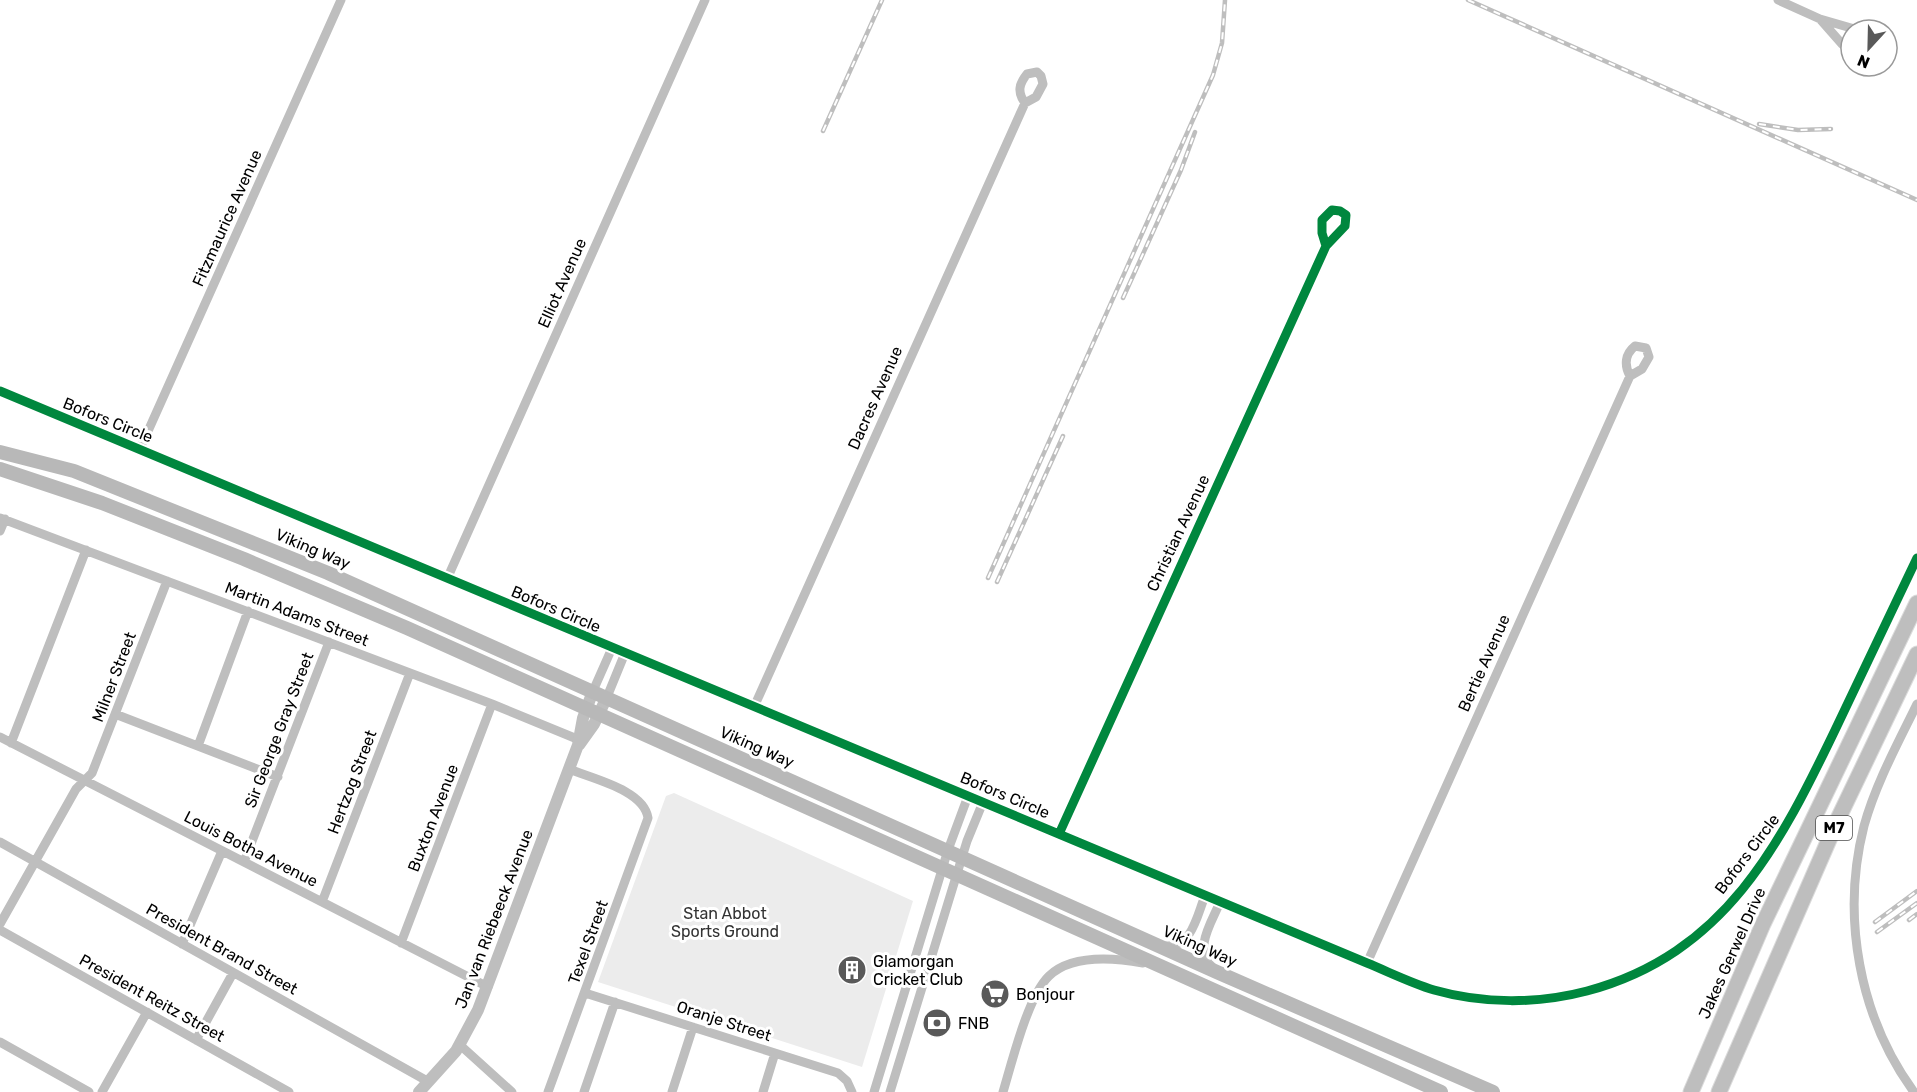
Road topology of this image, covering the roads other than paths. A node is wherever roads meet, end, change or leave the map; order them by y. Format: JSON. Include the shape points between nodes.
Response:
{"nodes":[{"id":1,"x":341,"y":0,"type":"edge"},
{"id":2,"x":705,"y":0,"type":"edge"},
{"id":3,"x":1778,"y":0,"type":"edge"},
{"id":4,"x":1794,"y":4,"type":"edge"},
{"id":5,"x":1820,"y":19,"type":"junction"},
{"id":6,"x":1839,"y":24,"type":"edge"},
{"id":7,"x":1839,"y":41,"type":"edge"},
{"id":8,"x":1025,"y":103,"type":"dead end"},
{"id":9,"x":1326,"y":246,"type":"dead end"},
{"id":10,"x":1630,"y":376,"type":"dead end"},
{"id":11,"x":0,"y":391,"type":"edge"},
{"id":12,"x":140,"y":449,"type":"junction"},
{"id":13,"x":0,"y":452,"type":"edge"},
{"id":14,"x":0,"y":469,"type":"edge"},
{"id":15,"x":2,"y":518,"type":"edge"},
{"id":16,"x":0,"y":531,"type":"edge"},
{"id":17,"x":86,"y":550,"type":"junction"},
{"id":18,"x":1917,"y":558,"type":"edge"},
{"id":19,"x":447,"y":579,"type":"junction"},
{"id":20,"x":167,"y":581,"type":"junction"},
{"id":21,"x":1917,"y":603,"type":"edge"},
{"id":22,"x":248,"y":611,"type":"junction"},
{"id":23,"x":591,"y":640,"type":"junction"},
{"id":24,"x":329,"y":642,"type":"junction"},
{"id":25,"x":612,"y":648,"type":"junction"},
{"id":26,"x":625,"y":653,"type":"junction"},
{"id":27,"x":1917,"y":654,"type":"edge"},
{"id":28,"x":603,"y":670,"type":"junction"},
{"id":29,"x":410,"y":673,"type":"junction"},
{"id":30,"x":593,"y":691,"type":"junction"},
{"id":31,"x":607,"y":697,"type":"junction"},
{"id":32,"x":492,"y":704,"type":"junction"},
{"id":33,"x":1917,"y":704,"type":"edge"},
{"id":34,"x":754,"y":707,"type":"junction"},
{"id":35,"x":586,"y":708,"type":"junction"},
{"id":36,"x":116,"y":714,"type":"junction"},
{"id":37,"x":600,"y":714,"type":"junction"},
{"id":38,"x":0,"y":737,"type":"edge"},
{"id":39,"x":11,"y":742,"type":"junction"},
{"id":40,"x":580,"y":742,"type":"junction"},
{"id":41,"x":198,"y":746,"type":"junction"},
{"id":42,"x":568,"y":769,"type":"junction"},
{"id":43,"x":278,"y":777,"type":"junction"},
{"id":44,"x":84,"y":780,"type":"junction"},
{"id":45,"x":969,"y":796,"type":"junction"},
{"id":46,"x":983,"y":802,"type":"junction"},
{"id":47,"x":1059,"y":834,"type":"junction"},
{"id":48,"x":0,"y":842,"type":"edge"},
{"id":49,"x":948,"y":850,"type":"junction"},
{"id":50,"x":222,"y":851,"type":"junction"},
{"id":51,"x":963,"y":857,"type":"junction"},
{"id":52,"x":35,"y":862,"type":"junction"},
{"id":53,"x":244,"y":862,"type":"junction"},
{"id":54,"x":943,"y":867,"type":"junction"},
{"id":55,"x":958,"y":874,"type":"junction"},
{"id":56,"x":1205,"y":896,"type":"junction"},
{"id":57,"x":322,"y":902,"type":"junction"},
{"id":58,"x":1220,"y":902,"type":"junction"},
{"id":59,"x":0,"y":924,"type":"edge"},
{"id":60,"x":0,"y":930,"type":"edge"},
{"id":61,"x":401,"y":943,"type":"junction"},
{"id":62,"x":182,"y":944,"type":"junction"},
{"id":63,"x":1154,"y":944,"type":"junction"},
{"id":64,"x":1367,"y":963,"type":"junction"},
{"id":65,"x":1163,"y":966,"type":"junction"},
{"id":66,"x":233,"y":973,"type":"junction"},
{"id":67,"x":1219,"y":973,"type":"junction"},
{"id":68,"x":488,"y":987,"type":"junction"},
{"id":69,"x":585,"y":993,"type":"junction"},
{"id":70,"x":615,"y":1002,"type":"junction"},
{"id":71,"x":147,"y":1012,"type":"junction"},
{"id":72,"x":693,"y":1027,"type":"junction"},
{"id":73,"x":196,"y":1040,"type":"junction"},
{"id":74,"x":0,"y":1042,"type":"edge"},
{"id":75,"x":460,"y":1045,"type":"junction"},
{"id":76,"x":775,"y":1053,"type":"junction"},
{"id":77,"x":429,"y":1082,"type":"junction"},
{"id":78,"x":851,"y":1089,"type":"edge"},
{"id":79,"x":89,"y":1092,"type":"edge"},
{"id":80,"x":102,"y":1092,"type":"edge"},
{"id":81,"x":289,"y":1092,"type":"edge"},
{"id":82,"x":419,"y":1092,"type":"edge"},
{"id":83,"x":512,"y":1092,"type":"edge"},
{"id":84,"x":548,"y":1092,"type":"edge"},
{"id":85,"x":584,"y":1092,"type":"edge"},
{"id":86,"x":672,"y":1092,"type":"edge"},
{"id":87,"x":763,"y":1092,"type":"edge"},
{"id":88,"x":874,"y":1092,"type":"edge"},
{"id":89,"x":890,"y":1092,"type":"edge"},
{"id":90,"x":1003,"y":1092,"type":"edge"},
{"id":91,"x":1441,"y":1092,"type":"edge"},
{"id":92,"x":1493,"y":1092,"type":"edge"},
{"id":93,"x":1691,"y":1092,"type":"edge"},
{"id":94,"x":1719,"y":1092,"type":"edge"},
{"id":95,"x":1914,"y":1092,"type":"edge"}],
"edges":[{"from":1,"to":12,"type":"street","name":"Fitzmaurice Avenue"},
{"from":2,"to":19,"type":"street","name":"Elliot Avenue"},
{"from":3,"to":4,"type":"street"},
{"from":4,"to":5,"type":"street"},
{"from":5,"to":6,"type":"street"},
{"from":5,"to":7,"type":"street"},
{"from":8,"to":34,"type":"street","name":"Dacres Avenue"},
{"from":9,"to":47,"type":"street","name":"Christian Avenue"},
{"from":10,"to":64,"type":"street","name":"Bertie Avenue"},
{"from":11,"to":12,"type":"street","name":"Bofors Circle"},
{"from":12,"to":19,"type":"street","name":"Bofors Circle"},
{"from":13,"to":30,"type":"main road","name":"Viking Way","via":[[74,471],[250,541]]},
{"from":14,"to":35,"type":"main road","name":"Viking Way","via":[[102,503],[244,559]]},
{"from":15,"to":16,"type":"street"},
{"from":15,"to":17,"type":"street","name":"Martin Adams Street"},
{"from":17,"to":20,"type":"street","name":"Martin Adams Street"},
{"from":17,"to":39,"type":"street"},
{"from":18,"to":64,"type":"street","name":"Bofors Circle","via":[[1783,834],[1742,890],[1685,944],[1619,981],[1571,995],[1526,1000],[1448,993]]},
{"from":19,"to":23,"type":"street","name":"Bofors Circle"},
{"from":20,"to":22,"type":"street","name":"Martin Adams Street"},
{"from":20,"to":36,"type":"street","name":"Milner Street"},
{"from":21,"to":93,"type":"highway","name":"Jakes Gerwel Drive","number":"M7","via":[[1759,934]]},
{"from":22,"to":24,"type":"street","name":"Martin Adams Street"},
{"from":22,"to":41,"type":"street"},
{"from":23,"to":25,"type":"street","name":"Bofors Circle"},
{"from":23,"to":28,"type":"street","via":[[600,651]]},
{"from":24,"to":29,"type":"street","name":"Martin Adams Street"},
{"from":24,"to":43,"type":"street","name":"Sir George Gray Street"},
{"from":25,"to":26,"type":"street","name":"Bofors Circle"},
{"from":25,"to":28,"type":"street","name":"Jan van Riebeeck Avenue"},
{"from":26,"to":31,"type":"street","name":"Jan van Riebeeck Avenue"},
{"from":26,"to":34,"type":"street","name":"Bofors Circle"},
{"from":27,"to":94,"type":"highway","number":"M7","via":[[1834,830]]},
{"from":28,"to":30,"type":"street","name":"Jan van Riebeeck Avenue"},
{"from":29,"to":32,"type":"street","name":"Martin Adams Street"},
{"from":29,"to":57,"type":"street","name":"Hertzog Street"},
{"from":30,"to":31,"type":"main road","name":"Viking Way"},
{"from":30,"to":35,"type":"street","name":"Jan van Riebeeck Avenue"},
{"from":31,"to":37,"type":"street","name":"Jan van Riebeeck Avenue"},
{"from":31,"to":49,"type":"main road","name":"Viking Way"},
{"from":32,"to":40,"type":"street","name":"Martin Adams Street"},
{"from":32,"to":61,"type":"street","name":"Buxton Avenue"},
{"from":33,"to":95,"type":"street","via":[[1871,803],[1859,850],[1855,901],[1860,967],[1870,1006],[1888,1049]]},
{"from":34,"to":45,"type":"street","name":"Bofors Circle"},
{"from":35,"to":37,"type":"main road","name":"Viking Way"},
{"from":35,"to":40,"type":"street","name":"Jan van Riebeeck Avenue"},
{"from":36,"to":41,"type":"street"},
{"from":36,"to":44,"type":"street","name":"Milner Street","via":[[92,773]]},
{"from":37,"to":40,"type":"street","name":"Jan van Riebeeck Avenue"},
{"from":37,"to":54,"type":"main road","name":"Viking Way"},
{"from":38,"to":39,"type":"street","name":"Louis Botha Avenue"},
{"from":39,"to":44,"type":"street","name":"Louis Botha Avenue"},
{"from":40,"to":42,"type":"street","name":"Jan van Riebeeck Avenue"},
{"from":41,"to":43,"type":"street"},
{"from":42,"to":68,"type":"street","name":"Jan van Riebeeck Avenue"},
{"from":42,"to":69,"type":"street","name":"Texel Street","via":[[633,795],[647,815],[646,827]]},
{"from":43,"to":53,"type":"street","name":"Sir George Gray Street"},
{"from":44,"to":50,"type":"street","name":"Louis Botha Avenue"},
{"from":44,"to":52,"type":"street","name":"Milner Street"},
{"from":45,"to":46,"type":"street","name":"Bofors Circle"},
{"from":45,"to":49,"type":"street"},
{"from":46,"to":47,"type":"street","name":"Bofors Circle"},
{"from":46,"to":51,"type":"street"},
{"from":47,"to":56,"type":"street","name":"Bofors Circle"},
{"from":48,"to":52,"type":"street","name":"President Brand Street"},
{"from":49,"to":51,"type":"main road","name":"Viking Way"},
{"from":49,"to":54,"type":"street"},
{"from":50,"to":53,"type":"street","name":"Louis Botha Avenue"},
{"from":50,"to":62,"type":"street"},
{"from":51,"to":55,"type":"street"},
{"from":51,"to":63,"type":"main road","name":"Viking Way"},
{"from":52,"to":59,"type":"street","name":"Milner Street"},
{"from":52,"to":62,"type":"street","name":"President Brand Street"},
{"from":53,"to":57,"type":"street","name":"Louis Botha Avenue"},
{"from":54,"to":55,"type":"main road","name":"Viking Way"},
{"from":54,"to":88,"type":"street"},
{"from":55,"to":65,"type":"main road","name":"Viking Way"},
{"from":55,"to":89,"type":"street"},
{"from":56,"to":58,"type":"street","name":"Bofors Circle"},
{"from":56,"to":63,"type":"street","via":[[1184,941],[1176,946]]},
{"from":57,"to":61,"type":"street","name":"Louis Botha Avenue"},
{"from":58,"to":64,"type":"street","name":"Bofors Circle"},
{"from":58,"to":67,"type":"street","via":[[1203,948],[1206,960]]},
{"from":60,"to":71,"type":"street","name":"President Reitz Street"},
{"from":61,"to":68,"type":"street","name":"Louis Botha Avenue"},
{"from":62,"to":66,"type":"street","name":"President Brand Street"},
{"from":63,"to":67,"type":"main road","name":"Viking Way"},
{"from":65,"to":90,"type":"street","via":[[1108,959],[1077,963],[1054,972],[1040,986],[1031,1007]]},
{"from":65,"to":91,"type":"main road","name":"Viking Way"},
{"from":66,"to":73,"type":"street"},
{"from":66,"to":77,"type":"street","name":"President Brand Street"},
{"from":67,"to":92,"type":"main road","name":"Viking Way"},
{"from":68,"to":75,"type":"street","name":"Jan van Riebeeck Avenue"},
{"from":69,"to":70,"type":"street","name":"Oranje Street"},
{"from":69,"to":84,"type":"street","name":"Texel Street"},
{"from":70,"to":72,"type":"street","name":"Oranje Street"},
{"from":70,"to":85,"type":"street"},
{"from":71,"to":73,"type":"street","name":"President Reitz Street"},
{"from":71,"to":80,"type":"street"},
{"from":72,"to":76,"type":"street","name":"Oranje Street"},
{"from":72,"to":86,"type":"street"},
{"from":73,"to":81,"type":"street","name":"President Reitz Street"},
{"from":74,"to":79,"type":"street"},
{"from":75,"to":77,"type":"street","name":"Jan van Riebeeck Avenue"},
{"from":75,"to":83,"type":"street"},
{"from":76,"to":78,"type":"street","name":"Oranje Street","via":[[838,1073]]},
{"from":76,"to":87,"type":"street"},
{"from":77,"to":82,"type":"street","name":"Jan van Riebeeck Avenue"}]}
